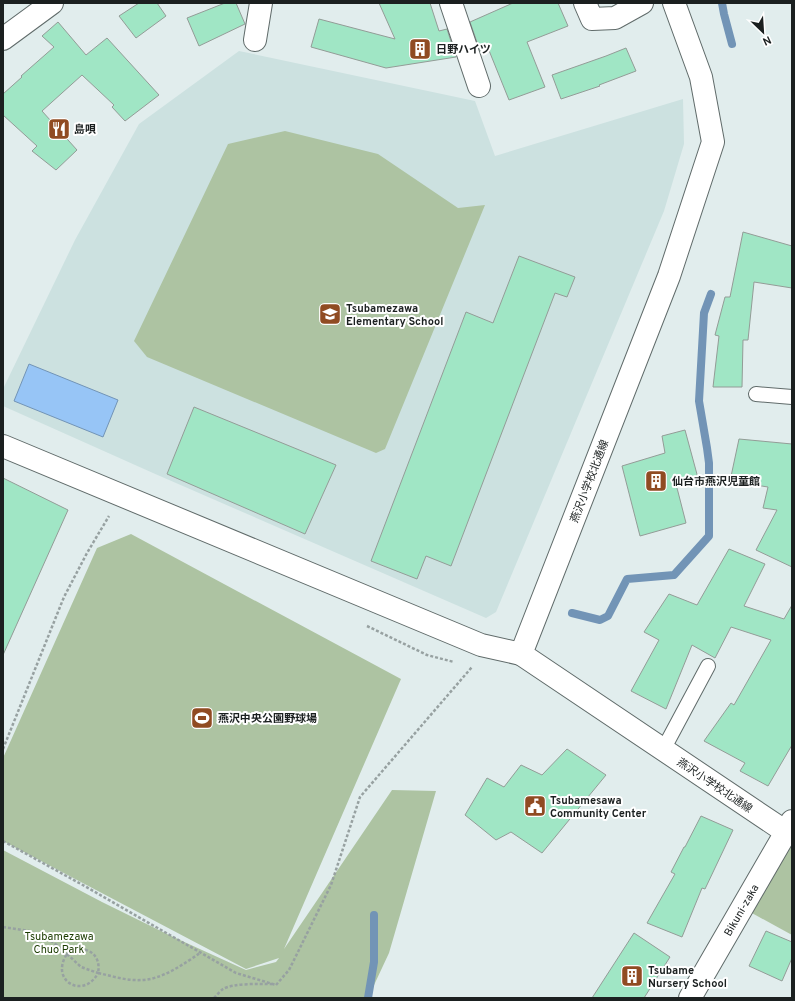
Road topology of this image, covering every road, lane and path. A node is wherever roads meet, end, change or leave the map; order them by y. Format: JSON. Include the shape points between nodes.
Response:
{"nodes":[{"id":1,"x":52,"y":3,"type":"edge"},
{"id":2,"x":261,"y":3,"type":"edge"},
{"id":3,"x":452,"y":3,"type":"edge"},
{"id":4,"x":585,"y":3,"type":"edge"},
{"id":5,"x":642,"y":3,"type":"edge"},
{"id":6,"x":674,"y":3,"type":"edge"},
{"id":7,"x":3,"y":39,"type":"edge"},
{"id":8,"x":255,"y":40,"type":"dead end"},
{"id":9,"x":479,"y":86,"type":"dead end"},
{"id":10,"x":756,"y":394,"type":"dead end"},
{"id":11,"x":792,"y":397,"type":"edge"},
{"id":12,"x":3,"y":446,"type":"edge"},
{"id":13,"x":116,"y":518,"type":"dead end"},
{"id":14,"x":364,"y":624,"type":"dead end"},
{"id":15,"x":521,"y":654,"type":"junction"},
{"id":16,"x":457,"y":663,"type":"dead end"},
{"id":17,"x":708,"y":666,"type":"dead end"},
{"id":18,"x":479,"y":667,"type":"dead end"},
{"id":19,"x":3,"y":749,"type":"edge"},
{"id":20,"x":663,"y":750,"type":"junction"},
{"id":21,"x":789,"y":827,"type":"edge"},
{"id":22,"x":3,"y":841,"type":"edge"},
{"id":23,"x":3,"y":927,"type":"edge"},
{"id":24,"x":200,"y":952,"type":"junction"},
{"id":25,"x":67,"y":954,"type":"junction"},
{"id":26,"x":98,"y":973,"type":"junction"},
{"id":27,"x":276,"y":984,"type":"junction"},
{"id":28,"x":214,"y":998,"type":"edge"},
{"id":29,"x":690,"y":998,"type":"edge"}],
"edges":[{"from":1,"to":7,"type":"street"},
{"from":2,"to":8,"type":"street"},
{"from":3,"to":9,"type":"street"},
{"from":4,"to":5,"type":"street","via":[[592,19],[615,18]]},
{"from":6,"to":15,"type":"street","name":"燕沢小学校北通線","via":[[701,77],[713,142],[669,276]]},
{"from":10,"to":11,"type":"lane"},
{"from":12,"to":15,"type":"street","via":[[481,645]]},
{"from":13,"to":19,"type":"path","via":[[109,515],[64,597]]},
{"from":14,"to":16,"type":"path","via":[[427,655]]},
{"from":15,"to":20,"type":"street","name":"燕沢小学校北通線"},
{"from":17,"to":20,"type":"lane"},
{"from":18,"to":27,"type":"path","via":[[472,667],[360,797],[331,885],[289,970]]},
{"from":20,"to":21,"type":"street","name":"燕沢小学校北通線"},
{"from":21,"to":29,"type":"street","name":"Bikuni-zaka"},
{"from":22,"to":24,"type":"path"},
{"from":23,"to":25,"type":"path","via":[[29,931],[53,942]]},
{"from":24,"to":26,"type":"path","via":[[163,975],[142,980]]},
{"from":24,"to":27,"type":"path","via":[[236,973]]},
{"from":25,"to":26,"type":"path","via":[[81,967]]},
{"from":25,"to":26,"type":"path","via":[[78,949],[91,952],[98,961]]},
{"from":25,"to":26,"type":"path","via":[[62,964],[62,974],[70,983],[75,986],[86,985],[92,982]]},
{"from":27,"to":28,"type":"path","via":[[238,985],[224,989]]}]}
